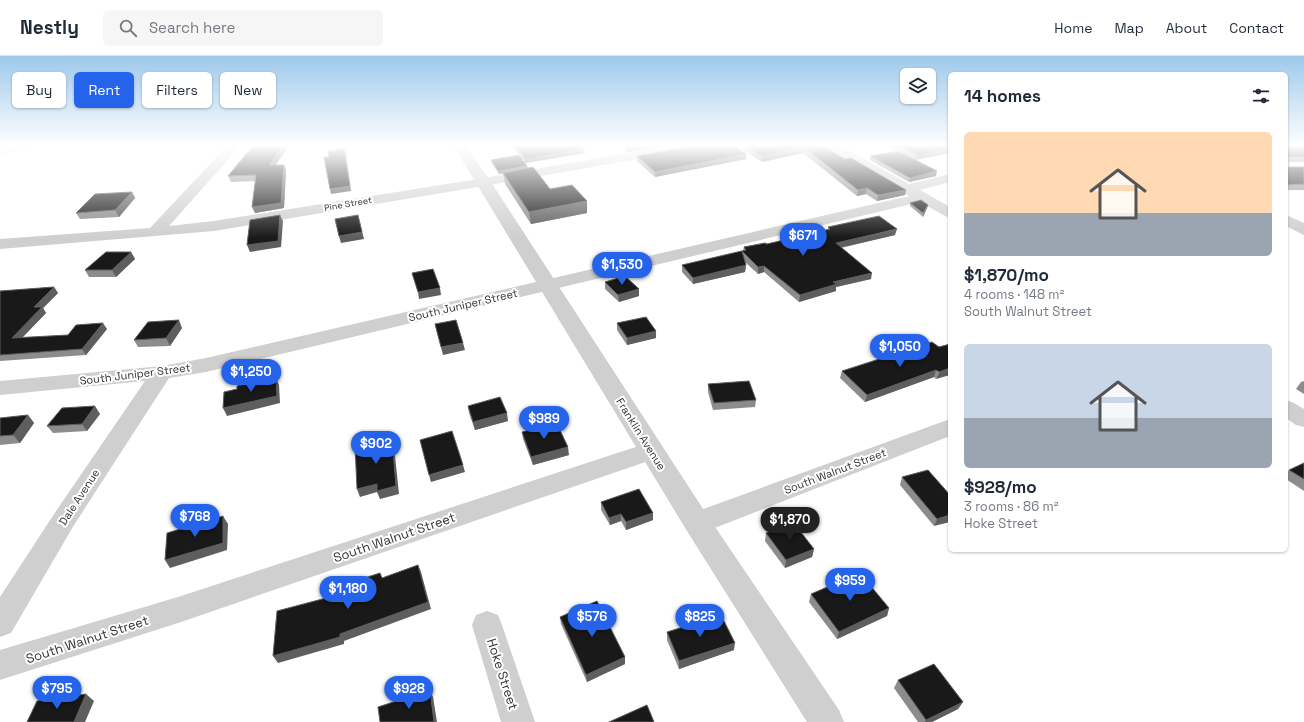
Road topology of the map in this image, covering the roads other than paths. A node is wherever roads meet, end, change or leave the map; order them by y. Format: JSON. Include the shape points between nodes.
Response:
{"nodes":[{"id":1,"x":206,"y":176,"type":"edge"},
{"id":2,"x":480,"y":176,"type":"edge"},
{"id":3,"x":518,"y":176,"type":"edge"},
{"id":4,"x":884,"y":176,"type":"edge"},
{"id":5,"x":948,"y":179,"type":"edge"},
{"id":6,"x":484,"y":182,"type":"junction"},
{"id":7,"x":907,"y":189,"type":"junction"},
{"id":8,"x":922,"y":197,"type":"junction"},
{"id":9,"x":948,"y":212,"type":"edge"},
{"id":10,"x":1288,"y":221,"type":"edge"},
{"id":11,"x":1304,"y":230,"type":"edge"},
{"id":12,"x":155,"y":232,"type":"junction"},
{"id":13,"x":0,"y":244,"type":"edge"},
{"id":14,"x":548,"y":285,"type":"junction"},
{"id":15,"x":162,"y":373,"type":"junction"},
{"id":16,"x":0,"y":388,"type":"edge"},
{"id":17,"x":1288,"y":409,"type":"edge"},
{"id":18,"x":1304,"y":419,"type":"edge"},
{"id":19,"x":948,"y":428,"type":"edge"},
{"id":20,"x":651,"y":451,"type":"junction"},
{"id":21,"x":697,"y":523,"type":"junction"},
{"id":22,"x":0,"y":623,"type":"edge"},
{"id":23,"x":487,"y":625,"type":"dead end"},
{"id":24,"x":0,"y":666,"type":"edge"},
{"id":25,"x":518,"y":722,"type":"edge"},
{"id":26,"x":827,"y":722,"type":"edge"}],
"edges":[{"from":1,"to":12,"type":"street"},
{"from":2,"to":6,"type":"street","name":"Franklin Avenue"},
{"from":3,"to":6,"type":"street","name":"Pine Street"},
{"from":4,"to":7,"type":"street"},
{"from":5,"to":7,"type":"street"},
{"from":6,"to":12,"type":"street","name":"Pine Street","via":[[274,217]]},
{"from":6,"to":14,"type":"street","name":"Franklin Avenue"},
{"from":7,"to":8,"type":"street"},
{"from":8,"to":9,"type":"street"},
{"from":8,"to":14,"type":"street","name":"South Juniper Street"},
{"from":10,"to":11,"type":"street"},
{"from":12,"to":13,"type":"street","name":"Pine Street"},
{"from":14,"to":15,"type":"street","name":"South Juniper Street","via":[[268,352]]},
{"from":14,"to":20,"type":"street","name":"Franklin Avenue"},
{"from":15,"to":16,"type":"street","name":"South Juniper Street"},
{"from":15,"to":22,"type":"street","name":"Dale Avenue","via":[[65,518]]},
{"from":17,"to":18,"type":"street"},
{"from":19,"to":21,"type":"street","name":"South Walnut Street"},
{"from":20,"to":21,"type":"street","name":"Franklin Avenue"},
{"from":20,"to":24,"type":"street","name":"South Walnut Street"},
{"from":21,"to":26,"type":"street","name":"Franklin Avenue"},
{"from":23,"to":25,"type":"street","name":"Hoke Street"}]}
